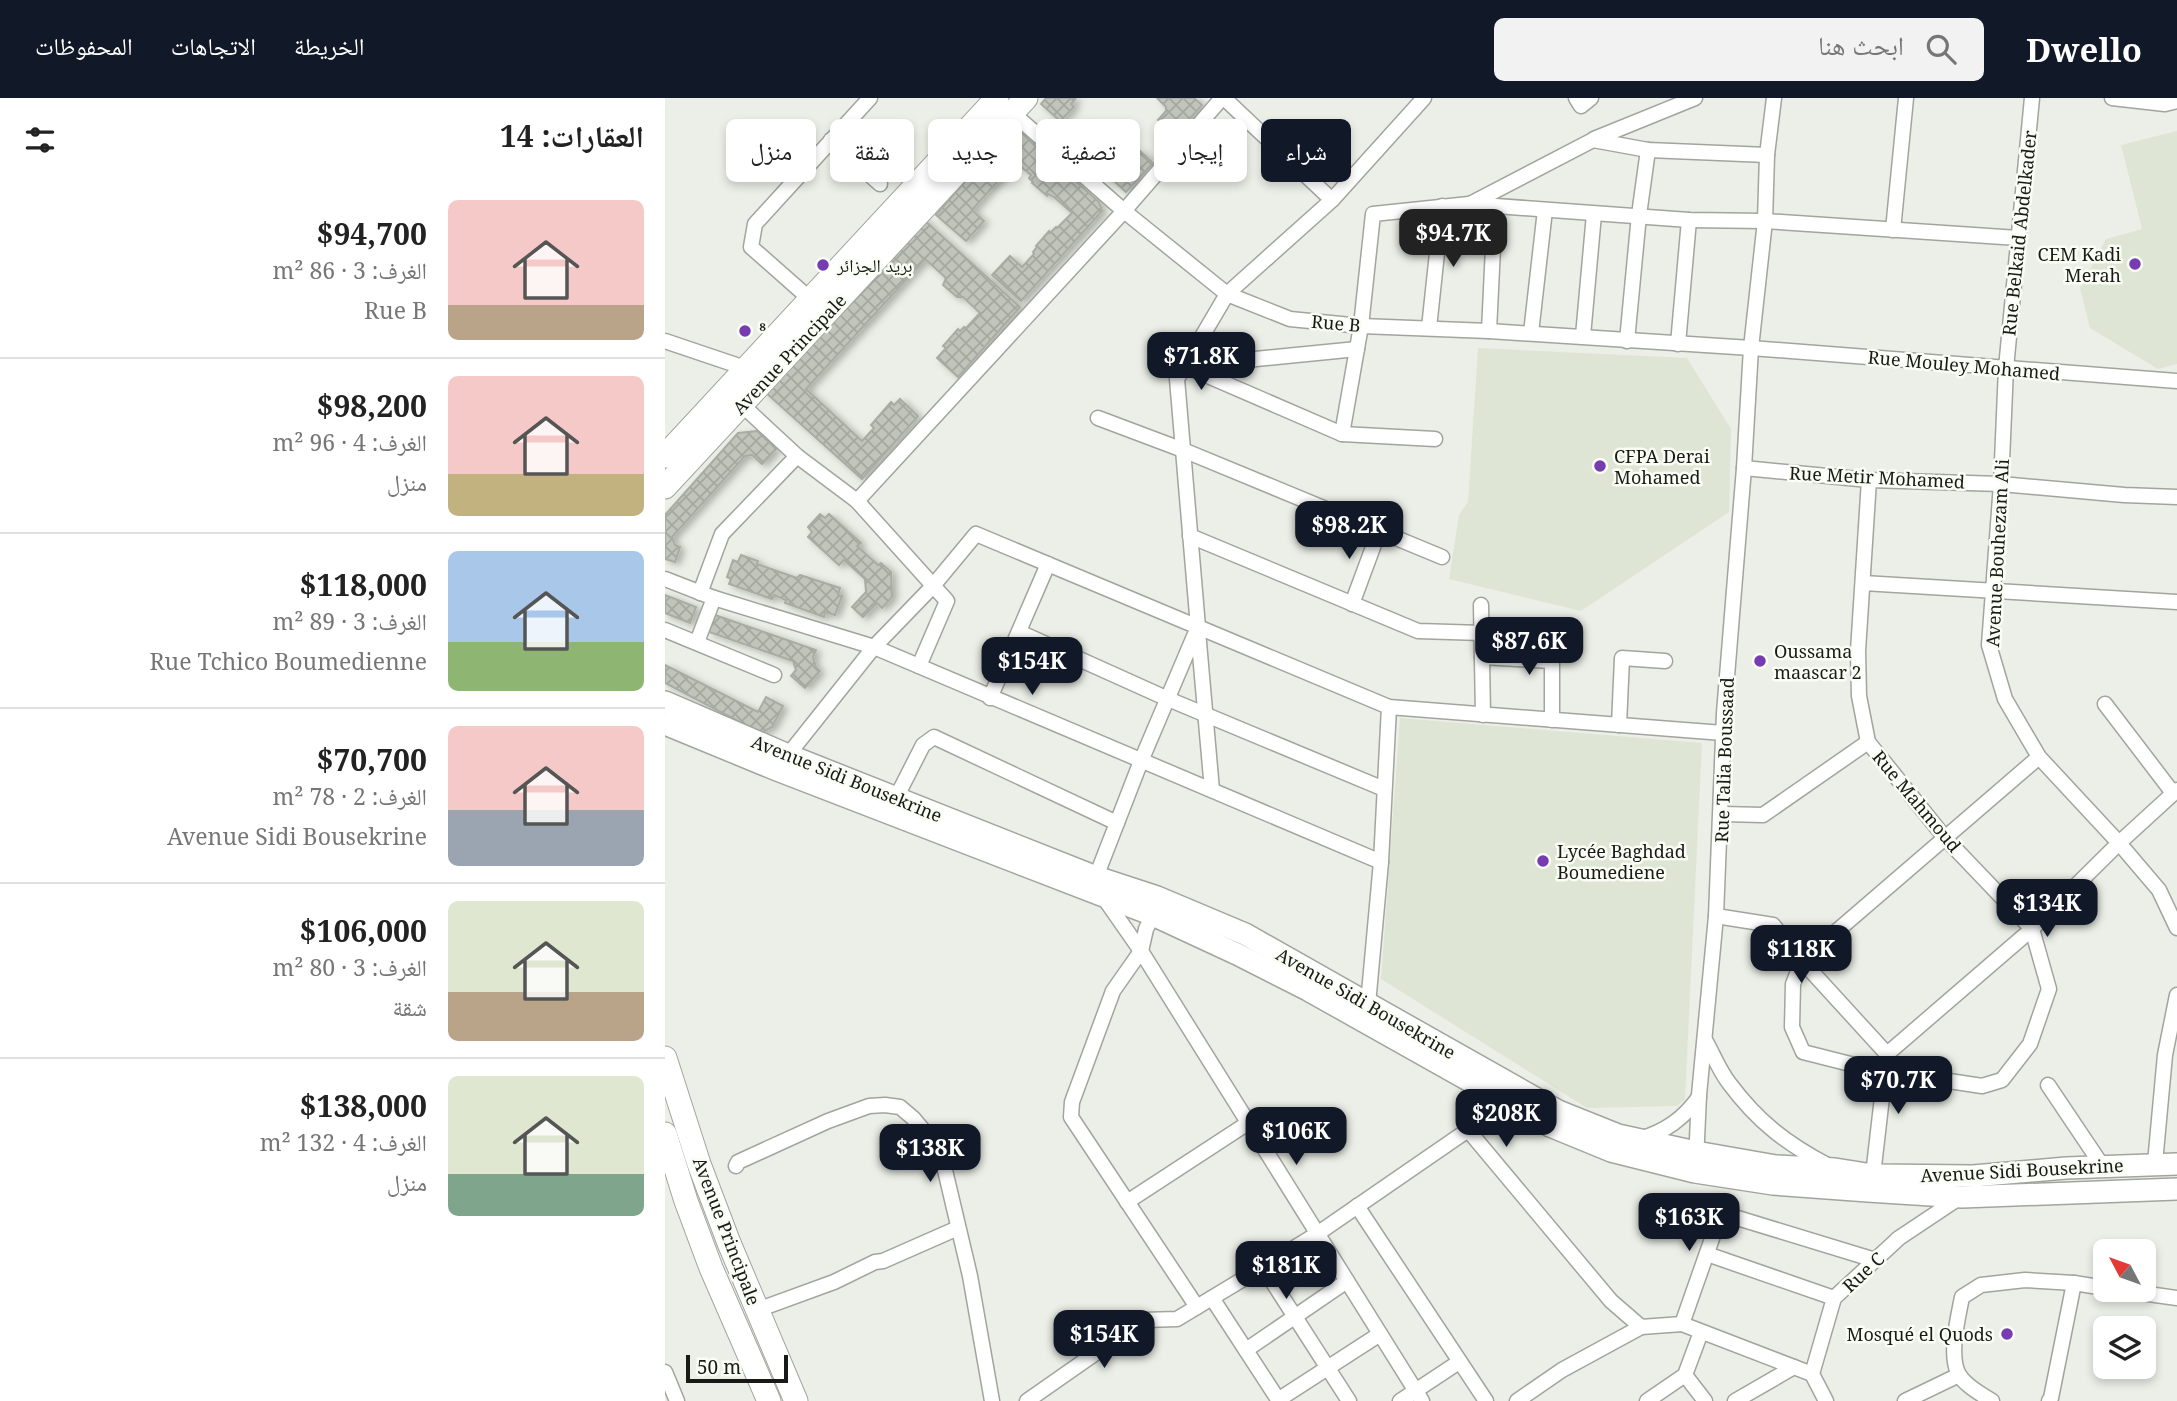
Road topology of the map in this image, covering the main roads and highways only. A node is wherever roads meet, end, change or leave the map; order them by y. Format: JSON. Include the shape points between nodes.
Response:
{"nodes":[{"id":1,"x":1008,"y":102,"type":"edge"},
{"id":2,"x":665,"y":456,"type":"edge"},
{"id":3,"x":665,"y":488,"type":"edge"},
{"id":4,"x":665,"y":702,"type":"edge"},
{"id":5,"x":665,"y":724,"type":"edge"},
{"id":6,"x":665,"y":1058,"type":"edge"},
{"id":7,"x":665,"y":1134,"type":"edge"},
{"id":8,"x":1695,"y":1162,"type":"junction"},
{"id":9,"x":2177,"y":1164,"type":"edge"},
{"id":10,"x":2177,"y":1189,"type":"edge"},
{"id":11,"x":769,"y":1401,"type":"edge"},
{"id":12,"x":796,"y":1401,"type":"edge"}],
"edges":[{"from":1,"to":2,"type":"main road","name":"Avenue Principale","via":[[810,299]]},
{"from":1,"to":3,"type":"main road","name":"Avenue Principale"},
{"from":4,"to":8,"type":"main road","name":"Avenue Sidi Bousekrine","via":[[787,755],[1245,934],[1558,1111]]},
{"from":5,"to":8,"type":"main road","via":[[1153,915],[1308,990],[1550,1126],[1611,1151]]},
{"from":6,"to":12,"type":"main road","name":"Avenue Principale","via":[[729,1243]]},
{"from":7,"to":11,"type":"main road","name":"Avenue Principale","via":[[707,1257]]},
{"from":8,"to":9,"type":"main road","name":"Avenue Sidi Bousekrine","via":[[1873,1175],[1973,1176]]},
{"from":8,"to":10,"type":"main road","via":[[1773,1184],[1962,1196]]}]}
